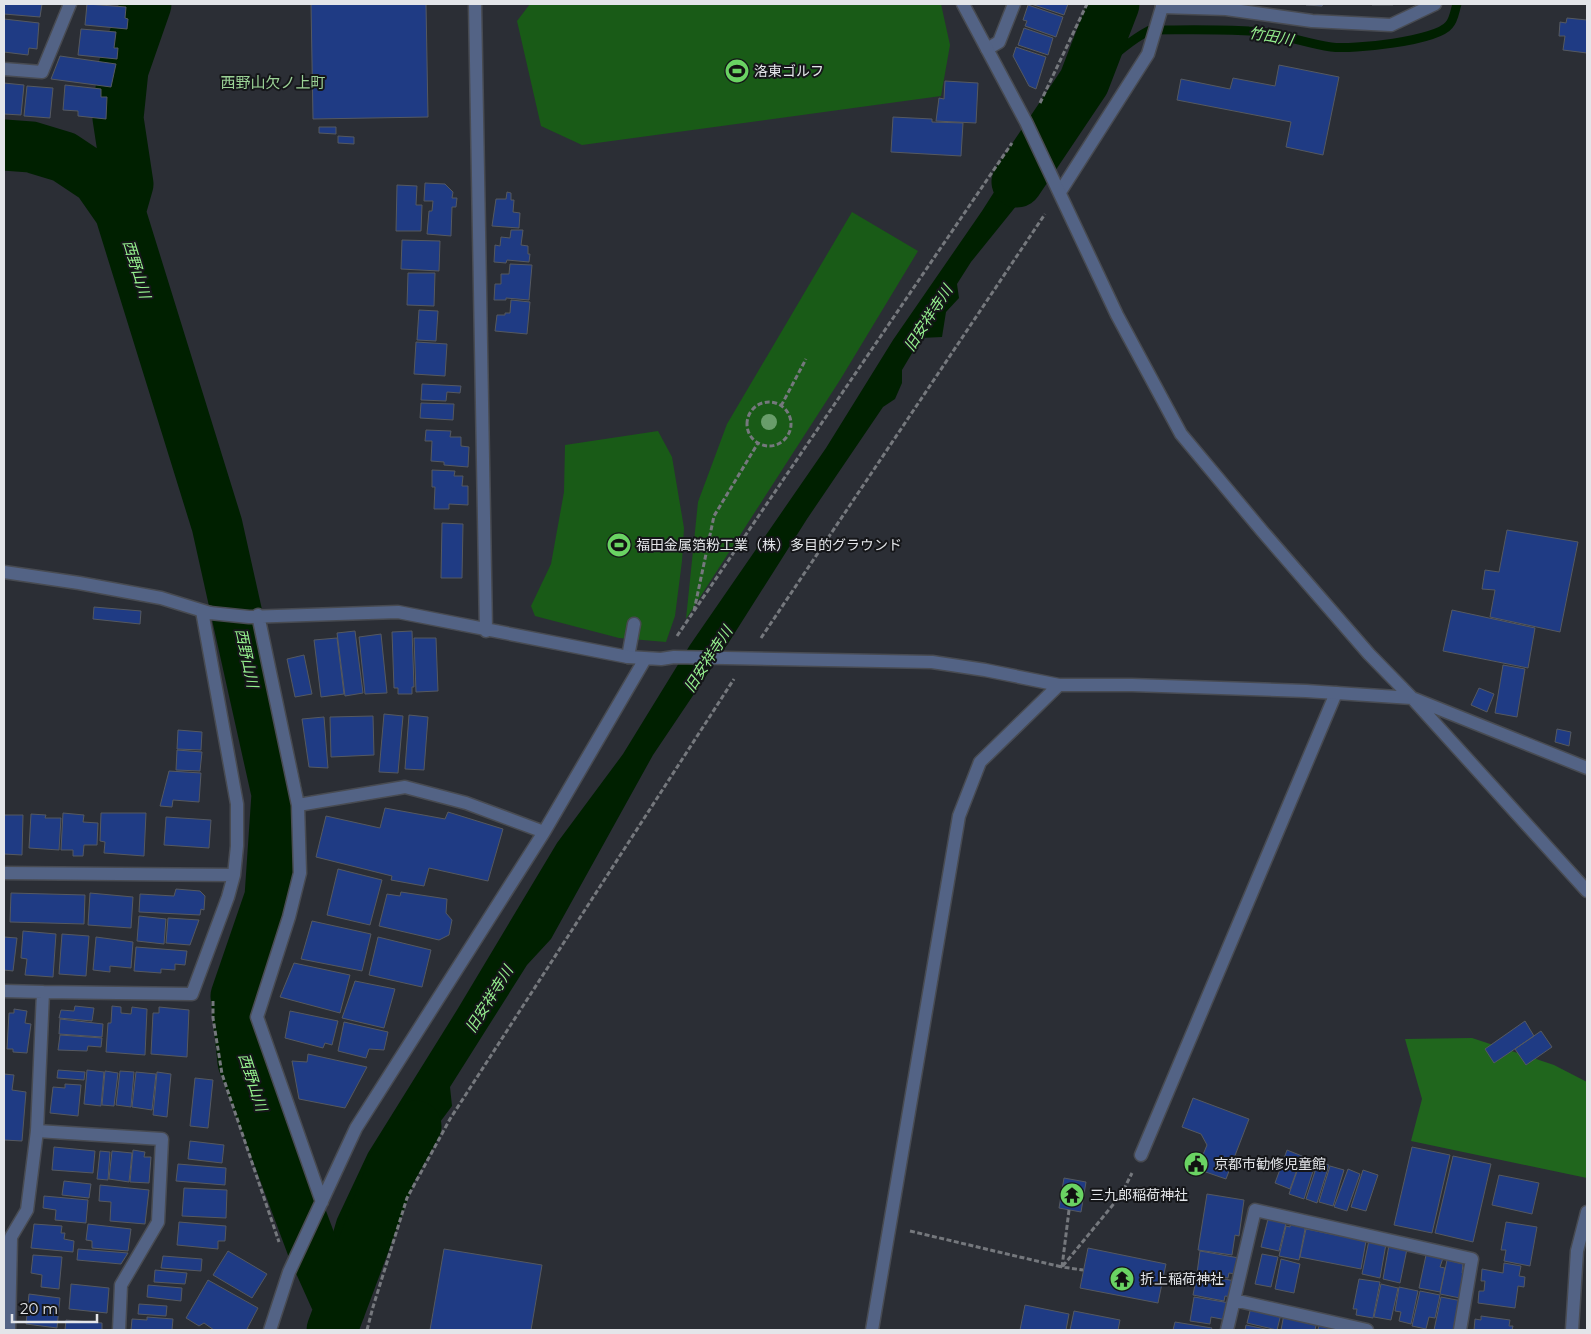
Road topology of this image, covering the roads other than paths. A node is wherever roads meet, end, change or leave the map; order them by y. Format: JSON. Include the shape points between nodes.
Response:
{"nodes":[{"id":1,"x":70,"y":4,"type":"edge"},
{"id":2,"x":475,"y":4,"type":"edge"},
{"id":3,"x":963,"y":4,"type":"edge"},
{"id":4,"x":1014,"y":4,"type":"edge"},
{"id":5,"x":1435,"y":4,"type":"edge"},
{"id":6,"x":1161,"y":10,"type":"edge"},
{"id":7,"x":987,"y":49,"type":"junction"},
{"id":8,"x":4,"y":69,"type":"edge"},
{"id":9,"x":1060,"y":192,"type":"junction"},
{"id":10,"x":4,"y":572,"type":"edge"},
{"id":11,"x":206,"y":612,"type":"junction"},
{"id":12,"x":253,"y":616,"type":"junction"},
{"id":13,"x":634,"y":624,"type":"dead end"},
{"id":14,"x":486,"y":631,"type":"junction"},
{"id":15,"x":628,"y":657,"type":"junction"},
{"id":16,"x":645,"y":659,"type":"junction"},
{"id":17,"x":1059,"y":685,"type":"junction"},
{"id":18,"x":1336,"y":694,"type":"junction"},
{"id":19,"x":1412,"y":698,"type":"junction"},
{"id":20,"x":1587,"y":768,"type":"edge"},
{"id":21,"x":298,"y":805,"type":"junction"},
{"id":22,"x":544,"y":832,"type":"junction"},
{"id":23,"x":4,"y":873,"type":"edge"},
{"id":24,"x":234,"y":875,"type":"junction"},
{"id":25,"x":1587,"y":892,"type":"edge"},
{"id":26,"x":4,"y":991,"type":"edge"},
{"id":27,"x":44,"y":992,"type":"junction"},
{"id":28,"x":36,"y":1131,"type":"junction"},
{"id":29,"x":1141,"y":1155,"type":"road end"},
{"id":30,"x":322,"y":1202,"type":"junction"},
{"id":31,"x":1587,"y":1212,"type":"edge"},
{"id":32,"x":1234,"y":1300,"type":"junction"},
{"id":33,"x":9,"y":1330,"type":"edge"},
{"id":34,"x":120,"y":1330,"type":"edge"},
{"id":35,"x":270,"y":1330,"type":"edge"},
{"id":36,"x":872,"y":1330,"type":"edge"},
{"id":37,"x":1227,"y":1330,"type":"edge"},
{"id":38,"x":1367,"y":1330,"type":"edge"},
{"id":39,"x":1460,"y":1330,"type":"edge"},
{"id":40,"x":1572,"y":1330,"type":"edge"}],
"edges":[{"from":1,"to":8,"type":"street","via":[[42,72]]},
{"from":2,"to":14,"type":"street"},
{"from":3,"to":7,"type":"street"},
{"from":4,"to":7,"type":"street","via":[[999,42]]},
{"from":5,"to":6,"type":"street","via":[[1391,25],[1312,21],[1226,9]]},
{"from":6,"to":9,"type":"street","via":[[1148,54]]},
{"from":7,"to":9,"type":"street"},
{"from":9,"to":19,"type":"street","via":[[1117,314],[1181,434],[1363,647]]},
{"from":10,"to":11,"type":"street","via":[[161,598]]},
{"from":11,"to":12,"type":"street"},
{"from":11,"to":24,"type":"street","via":[[237,804]]},
{"from":12,"to":14,"type":"street","via":[[398,612]]},
{"from":12,"to":21,"type":"street"},
{"from":13,"to":15,"type":"street"},
{"from":14,"to":15,"type":"street"},
{"from":15,"to":16,"type":"street"},
{"from":16,"to":17,"type":"street","via":[[932,662]]},
{"from":16,"to":22,"type":"street"},
{"from":17,"to":18,"type":"street"},
{"from":17,"to":36,"type":"street","via":[[980,762],[959,816]]},
{"from":18,"to":19,"type":"street"},
{"from":18,"to":29,"type":"street"},
{"from":19,"to":20,"type":"street"},
{"from":19,"to":25,"type":"street"},
{"from":21,"to":22,"type":"street","via":[[405,787],[466,803]]},
{"from":21,"to":30,"type":"street","via":[[300,873],[257,1017]]},
{"from":22,"to":30,"type":"street","via":[[356,1128]]},
{"from":23,"to":24,"type":"street"},
{"from":24,"to":27,"type":"street","via":[[192,994]]},
{"from":26,"to":27,"type":"street"},
{"from":27,"to":28,"type":"street"},
{"from":28,"to":33,"type":"street","via":[[27,1210],[11,1237]]},
{"from":28,"to":34,"type":"street","via":[[162,1139],[158,1222],[121,1285]]},
{"from":30,"to":35,"type":"street","via":[[290,1272]]},
{"from":31,"to":40,"type":"street","via":[[1578,1251]]},
{"from":32,"to":37,"type":"street"},
{"from":32,"to":38,"type":"street"},
{"from":32,"to":39,"type":"street","via":[[1255,1210],[1472,1259]]}]}
